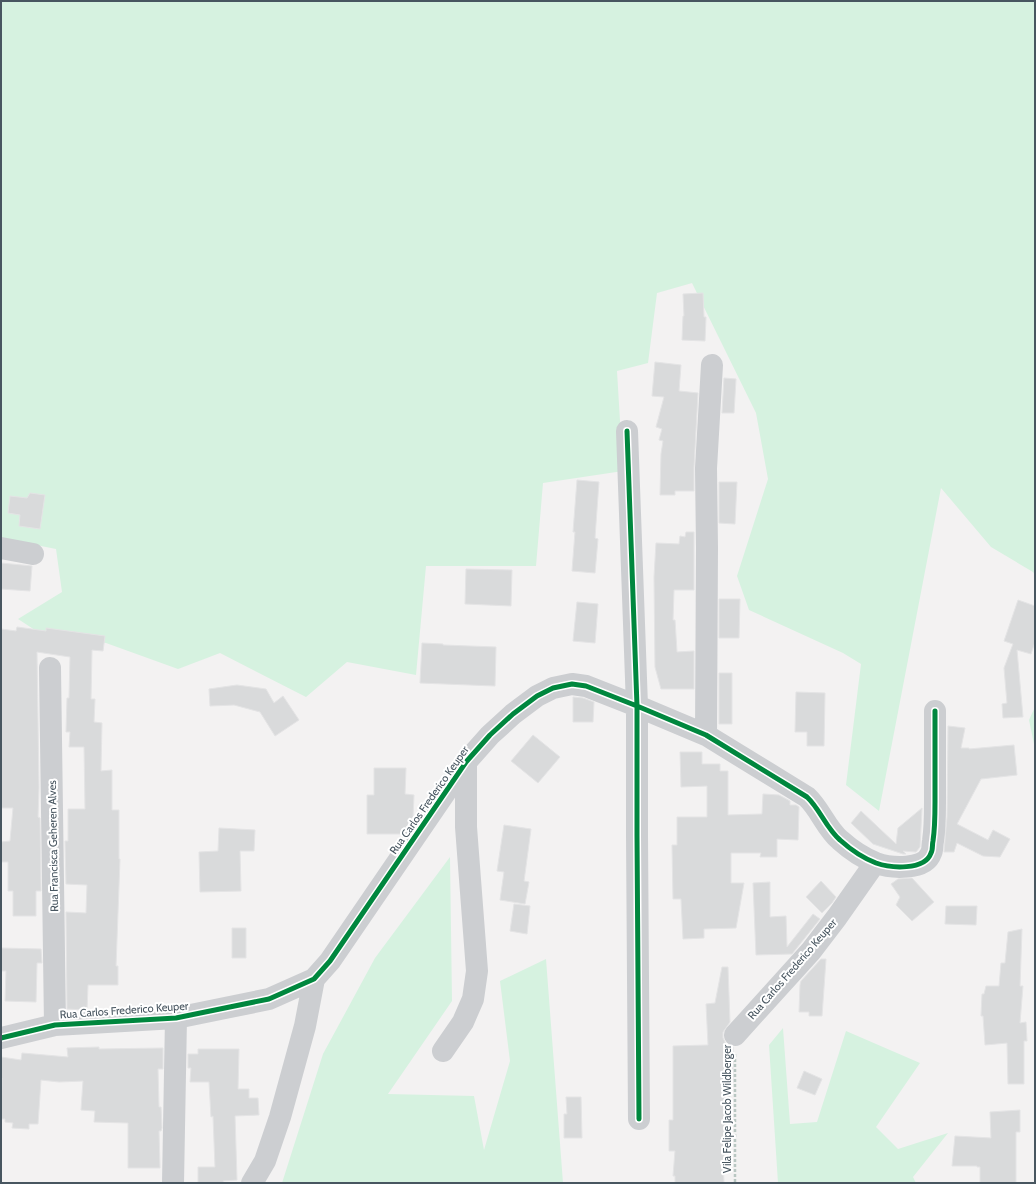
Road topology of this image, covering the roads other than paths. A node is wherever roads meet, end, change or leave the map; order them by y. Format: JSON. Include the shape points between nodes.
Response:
{"nodes":[{"id":1,"x":712,"y":365,"type":"dead end"},
{"id":2,"x":627,"y":432,"type":"dead end"},
{"id":3,"x":1,"y":548,"type":"edge"},
{"id":4,"x":33,"y":554,"type":"dead end"},
{"id":5,"x":50,"y":668,"type":"dead end"},
{"id":6,"x":637,"y":706,"type":"junction"},
{"id":7,"x":935,"y":711,"type":"dead end"},
{"id":8,"x":706,"y":735,"type":"junction"},
{"id":9,"x":466,"y":762,"type":"junction"},
{"id":10,"x":875,"y":863,"type":"junction"},
{"id":11,"x":314,"y":979,"type":"junction"},
{"id":12,"x":176,"y":1018,"type":"junction"},
{"id":13,"x":55,"y":1025,"type":"junction"},
{"id":14,"x":735,"y":1035,"type":"road end"},
{"id":15,"x":1,"y":1038,"type":"edge"},
{"id":16,"x":443,"y":1051,"type":"dead end"},
{"id":17,"x":639,"y":1119,"type":"dead end"},
{"id":18,"x":173,"y":1183,"type":"edge"},
{"id":19,"x":252,"y":1183,"type":"edge"}],
"edges":[{"from":1,"to":8,"type":"street","via":[[706,468]]},
{"from":2,"to":6,"type":"street"},
{"from":3,"to":4,"type":"street"},
{"from":5,"to":13,"type":"street","name":"Rua Francisca Geheren Alves"},
{"from":6,"to":8,"type":"street","name":"Rua Carlos Frederico Keuper"},
{"from":6,"to":9,"type":"street","name":"Rua Carlos Frederico Keuper","via":[[586,686],[572,684],[553,688],[513,714]]},
{"from":6,"to":17,"type":"street"},
{"from":7,"to":10,"type":"street","name":"Rua Carlos Frederico Keuper","via":[[935,827],[931,854],[920,864],[907,867]]},
{"from":8,"to":10,"type":"street","name":"Rua Carlos Frederico Keuper","via":[[807,797],[839,839]]},
{"from":9,"to":11,"type":"street","name":"Rua Carlos Frederico Keuper","via":[[330,961]]},
{"from":9,"to":16,"type":"street","via":[[466,827],[477,971],[473,999],[463,1022]]},
{"from":10,"to":14,"type":"street","name":"Rua Carlos Frederico Keuper","via":[[811,951]]},
{"from":11,"to":12,"type":"street","name":"Rua Carlos Frederico Keuper","via":[[269,999]]},
{"from":11,"to":19,"type":"street","via":[[305,1026],[280,1117],[265,1161]]},
{"from":12,"to":13,"type":"street","name":"Rua Carlos Frederico Keuper"},
{"from":12,"to":18,"type":"street"},
{"from":13,"to":15,"type":"street","name":"Rua Carlos Frederico Keuper"}]}
